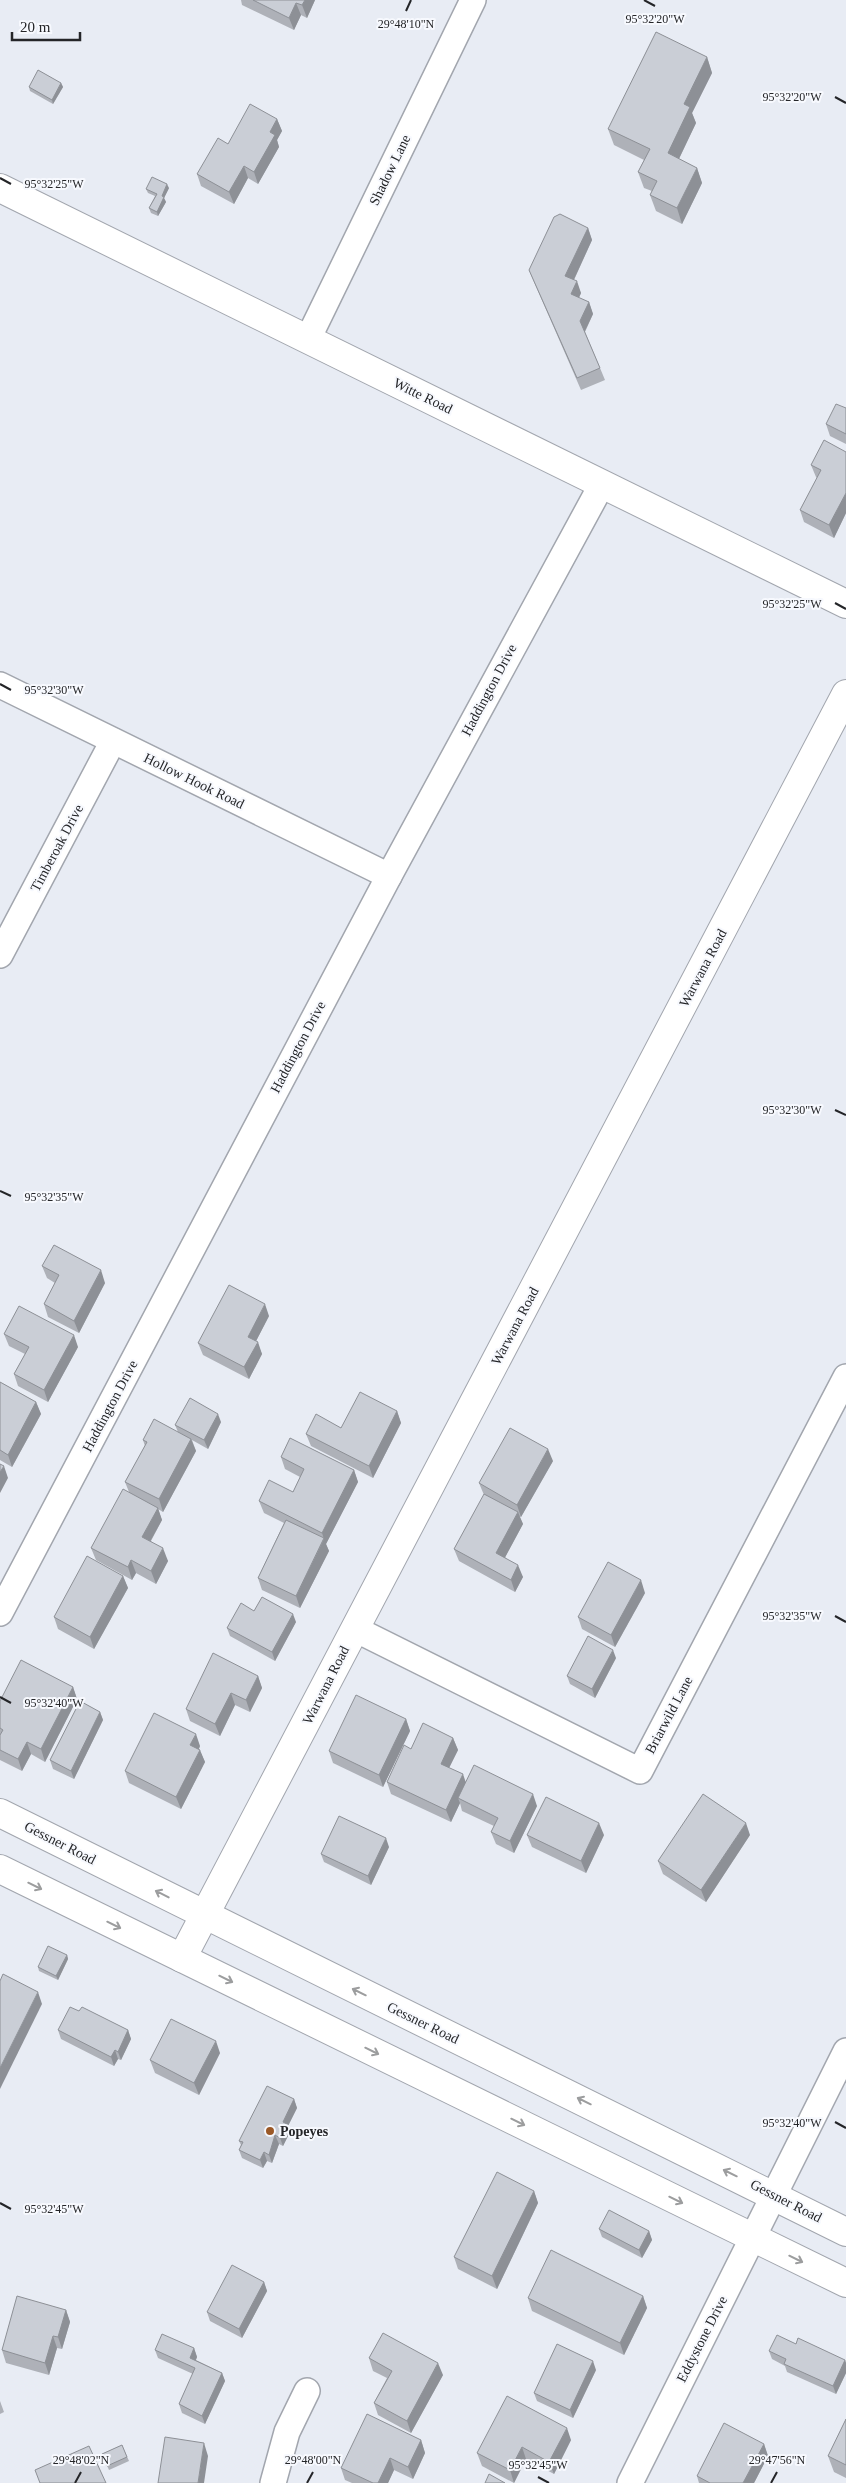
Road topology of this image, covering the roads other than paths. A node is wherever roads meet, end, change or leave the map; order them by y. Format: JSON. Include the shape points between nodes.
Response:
{"nodes":[{"id":1,"x":473,"y":0,"type":"edge"},
{"id":2,"x":0,"y":188,"type":"edge"},
{"id":3,"x":308,"y":339,"type":"junction"},
{"id":4,"x":602,"y":484,"type":"junction"},
{"id":5,"x":846,"y":604,"type":"edge"},
{"id":6,"x":0,"y":685,"type":"edge"},
{"id":7,"x":846,"y":694,"type":"edge"},
{"id":8,"x":113,"y":741,"type":"junction"},
{"id":9,"x":388,"y":876,"type":"junction"},
{"id":10,"x":0,"y":955,"type":"edge"},
{"id":11,"x":846,"y":1377,"type":"edge"},
{"id":12,"x":0,"y":1613,"type":"edge"},
{"id":13,"x":354,"y":1630,"type":"junction"},
{"id":14,"x":0,"y":1813,"type":"edge"},
{"id":15,"x":0,"y":1869,"type":"edge"},
{"id":16,"x":205,"y":1916,"type":"junction"},
{"id":17,"x":182,"y":1958,"type":"junction"},
{"id":18,"x":846,"y":2051,"type":"edge"},
{"id":19,"x":774,"y":2194,"type":"junction"},
{"id":20,"x":846,"y":2232,"type":"edge"},
{"id":21,"x":752,"y":2237,"type":"junction"},
{"id":22,"x":846,"y":2283,"type":"edge"},
{"id":23,"x":307,"y":2391,"type":"dead end"},
{"id":24,"x":273,"y":2483,"type":"edge"},
{"id":25,"x":630,"y":2483,"type":"edge"}],
"edges":[{"from":1,"to":3,"type":"street","name":"Shadow Lane"},
{"from":2,"to":3,"type":"street","name":"Witte Road"},
{"from":3,"to":4,"type":"street","name":"Witte Road"},
{"from":4,"to":5,"type":"street","name":"Witte Road"},
{"from":4,"to":9,"type":"street","name":"Haddington Drive"},
{"from":6,"to":8,"type":"street","name":"Hollow Hook Road"},
{"from":7,"to":13,"type":"street","name":"Warwana Road"},
{"from":8,"to":9,"type":"street","name":"Hollow Hook Road"},
{"from":8,"to":10,"type":"street","name":"Timberoak Drive"},
{"from":9,"to":12,"type":"street","name":"Haddington Drive"},
{"from":11,"to":13,"type":"street","name":"Briarwild Lane","via":[[640,1771]]},
{"from":13,"to":16,"type":"street","name":"Warwana Road"},
{"from":16,"to":14,"type":"street","name":"Gessner Road","one_way":true},
{"from":15,"to":17,"type":"street","one_way":true},
{"from":16,"to":17,"type":"street","name":"Warwana Road"},
{"from":19,"to":16,"type":"street","name":"Gessner Road","one_way":true},
{"from":17,"to":21,"type":"street","one_way":true},
{"from":18,"to":19,"type":"street","name":"Eddystone Drive"},
{"from":19,"to":20,"type":"street","name":"Gessner Road"},
{"from":19,"to":21,"type":"street","name":"Eddystone Drive"},
{"from":21,"to":22,"type":"street","one_way":true},
{"from":21,"to":25,"type":"street","name":"Eddystone Drive"},
{"from":23,"to":24,"type":"street","via":[[287,2432]]}]}
